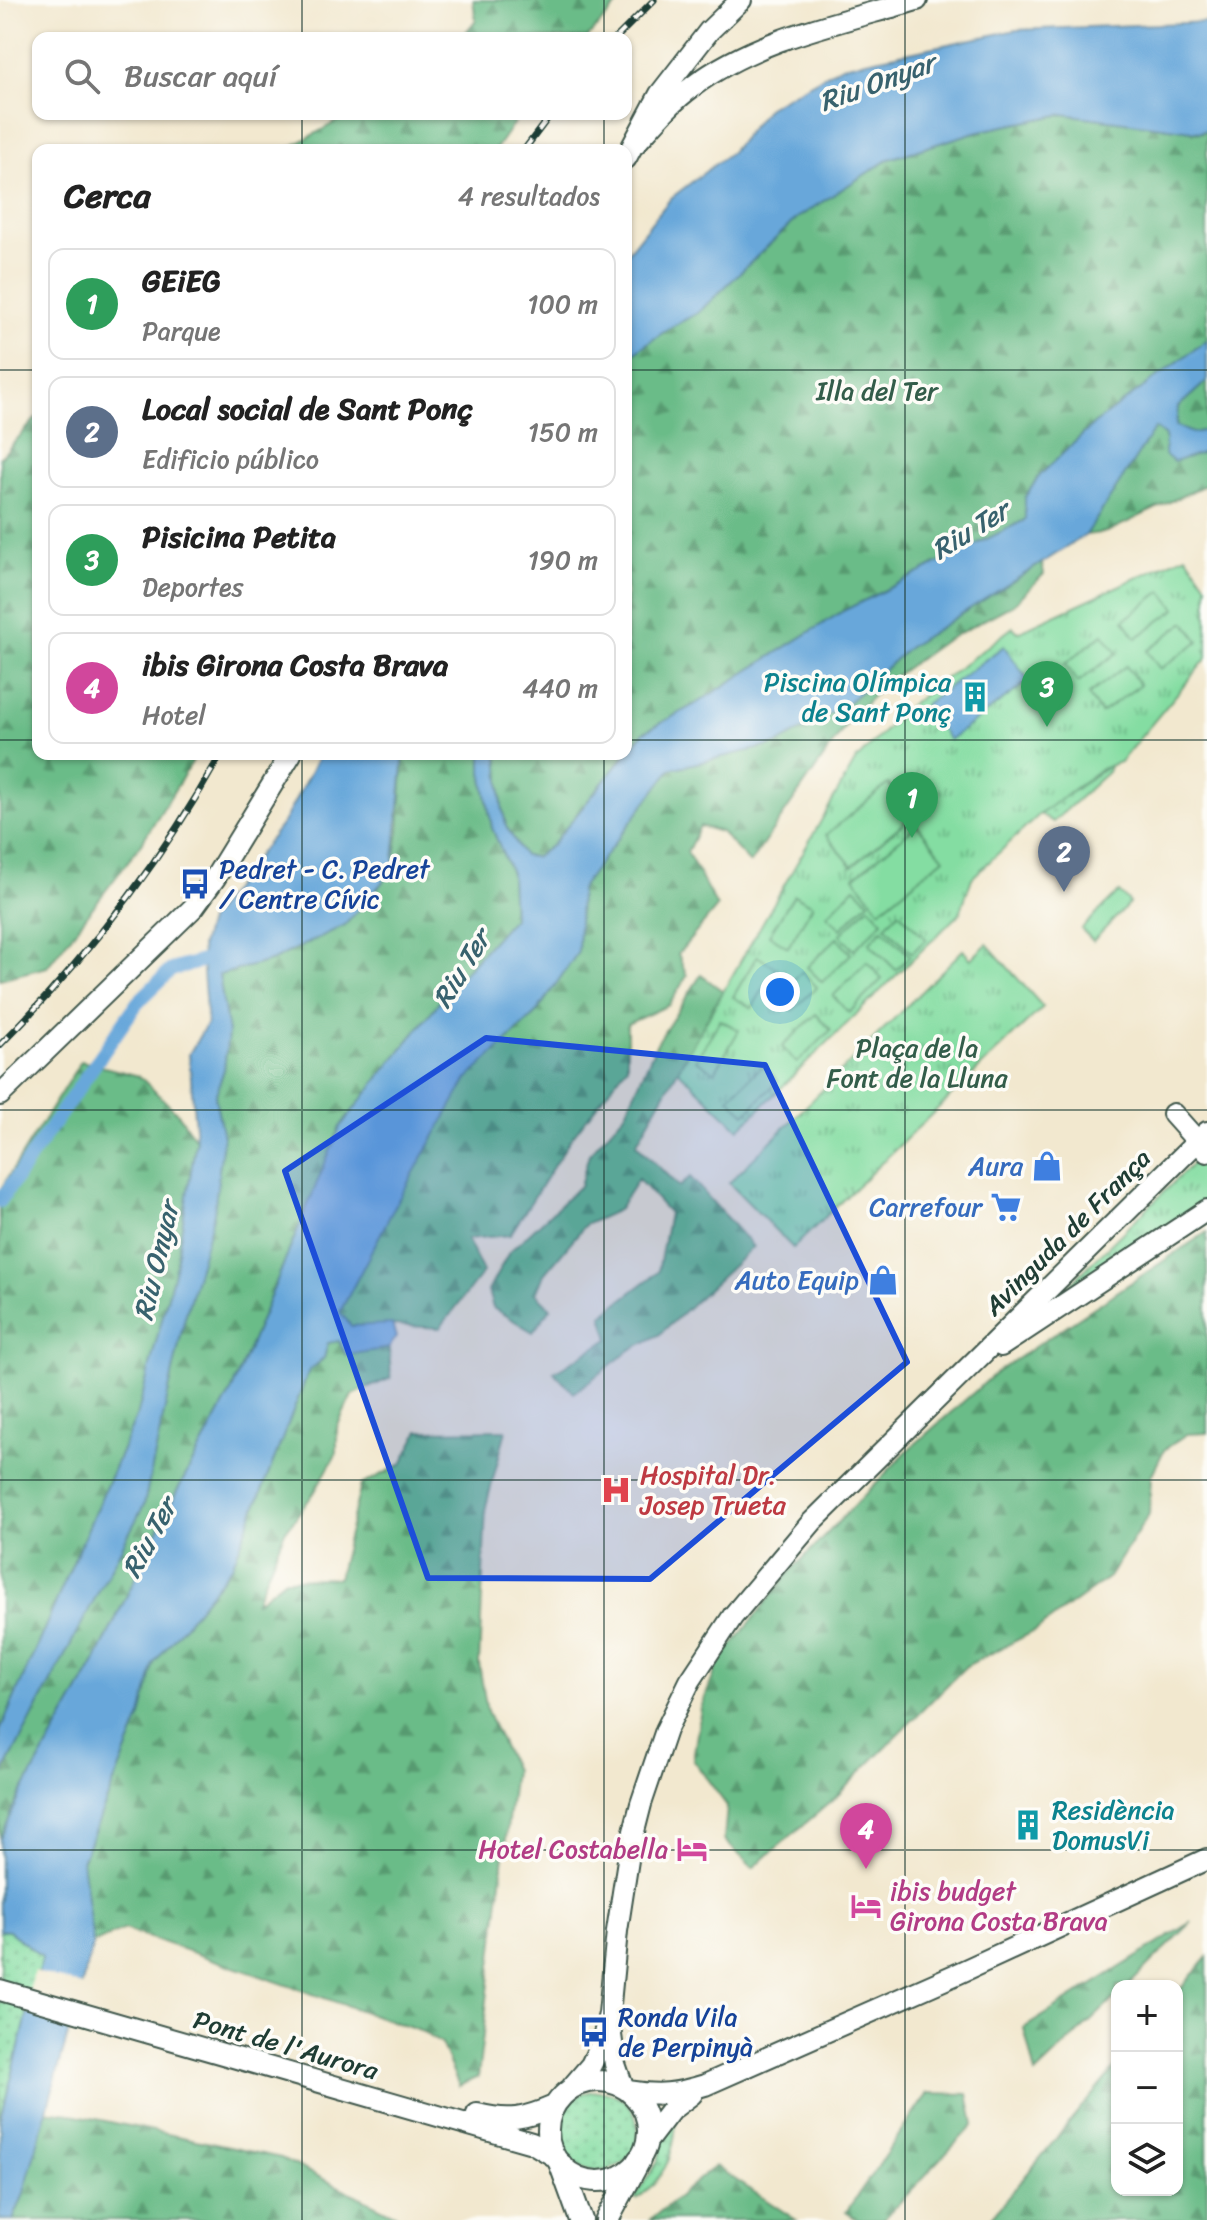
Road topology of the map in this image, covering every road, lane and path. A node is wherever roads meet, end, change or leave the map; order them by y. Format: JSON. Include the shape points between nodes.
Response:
{"nodes":[{"id":1,"x":741,"y":0,"type":"edge"},
{"id":2,"x":917,"y":0,"type":"edge"},
{"id":3,"x":632,"y":149,"type":"edge"},
{"id":4,"x":632,"y":150,"type":"edge"},
{"id":5,"x":287,"y":760,"type":"edge"},
{"id":6,"x":0,"y":1095,"type":"edge"},
{"id":7,"x":1207,"y":1122,"type":"edge"},
{"id":8,"x":1203,"y":1142,"type":"edge"},
{"id":9,"x":1207,"y":1210,"type":"edge"},
{"id":10,"x":964,"y":1371,"type":"junction"},
{"id":11,"x":1207,"y":1859,"type":"edge"},
{"id":12,"x":0,"y":1979,"type":"edge"},
{"id":13,"x":0,"y":1990,"type":"edge"},
{"id":14,"x":609,"y":2014,"type":"junction"},
{"id":15,"x":705,"y":2085,"type":"junction"},
{"id":16,"x":572,"y":2087,"type":"junction"},
{"id":17,"x":626,"y":2089,"type":"junction"},
{"id":18,"x":554,"y":2106,"type":"junction"},
{"id":19,"x":452,"y":2114,"type":"junction"},
{"id":20,"x":643,"y":2150,"type":"junction"},
{"id":21,"x":558,"y":2160,"type":"junction"},
{"id":22,"x":581,"y":2220,"type":"edge"},
{"id":23,"x":607,"y":2220,"type":"edge"}],
"edges":[{"from":1,"to":3,"type":"main road","via":[[709,31],[660,94]]},
{"from":2,"to":4,"type":"main road","via":[[789,38],[727,65],[681,95]]},
{"from":5,"to":6,"type":"main road","via":[[194,907]]},
{"from":7,"to":8,"type":"main road","via":[[1173,1114]]},
{"from":8,"to":10,"type":"main road","name":"Avinguda de França"},
{"from":9,"to":10,"type":"main road","name":"Avinguda de França"},
{"from":10,"to":14,"type":"main road","name":"Avinguda de França","via":[[778,1560],[690,1681],[663,1738],[634,1833]]},
{"from":11,"to":15,"type":"main road"},
{"from":12,"to":19,"type":"main road","name":"Pont de l'Aurora"},
{"from":13,"to":19,"type":"main road","name":"Pont de l'Aurora"},
{"from":14,"to":16,"type":"main road","name":"Avinguda de França","via":[[597,2055]]},
{"from":14,"to":17,"type":"main road","name":"Avinguda de França","via":[[615,2064]]},
{"from":15,"to":17,"type":"main road","via":[[673,2095]]},
{"from":15,"to":20,"type":"main road","via":[[671,2110]]},
{"from":16,"to":17,"type":"main road","via":[[597,2080]]},
{"from":16,"to":18,"type":"main road"},
{"from":17,"to":20,"type":"main road","via":[[644,2110],[649,2128]]},
{"from":18,"to":19,"type":"main road","name":"Pont de l'Aurora","via":[[525,2118]]},
{"from":18,"to":21,"type":"main road","via":[[547,2131]]},
{"from":19,"to":21,"type":"main road","name":"Pont de l'Aurora","via":[[532,2143]]},
{"from":20,"to":21,"type":"main road","via":[[624,2174],[605,2181],[577,2177]]},
{"from":20,"to":23,"type":"main road"},
{"from":21,"to":22,"type":"main road"}]}
